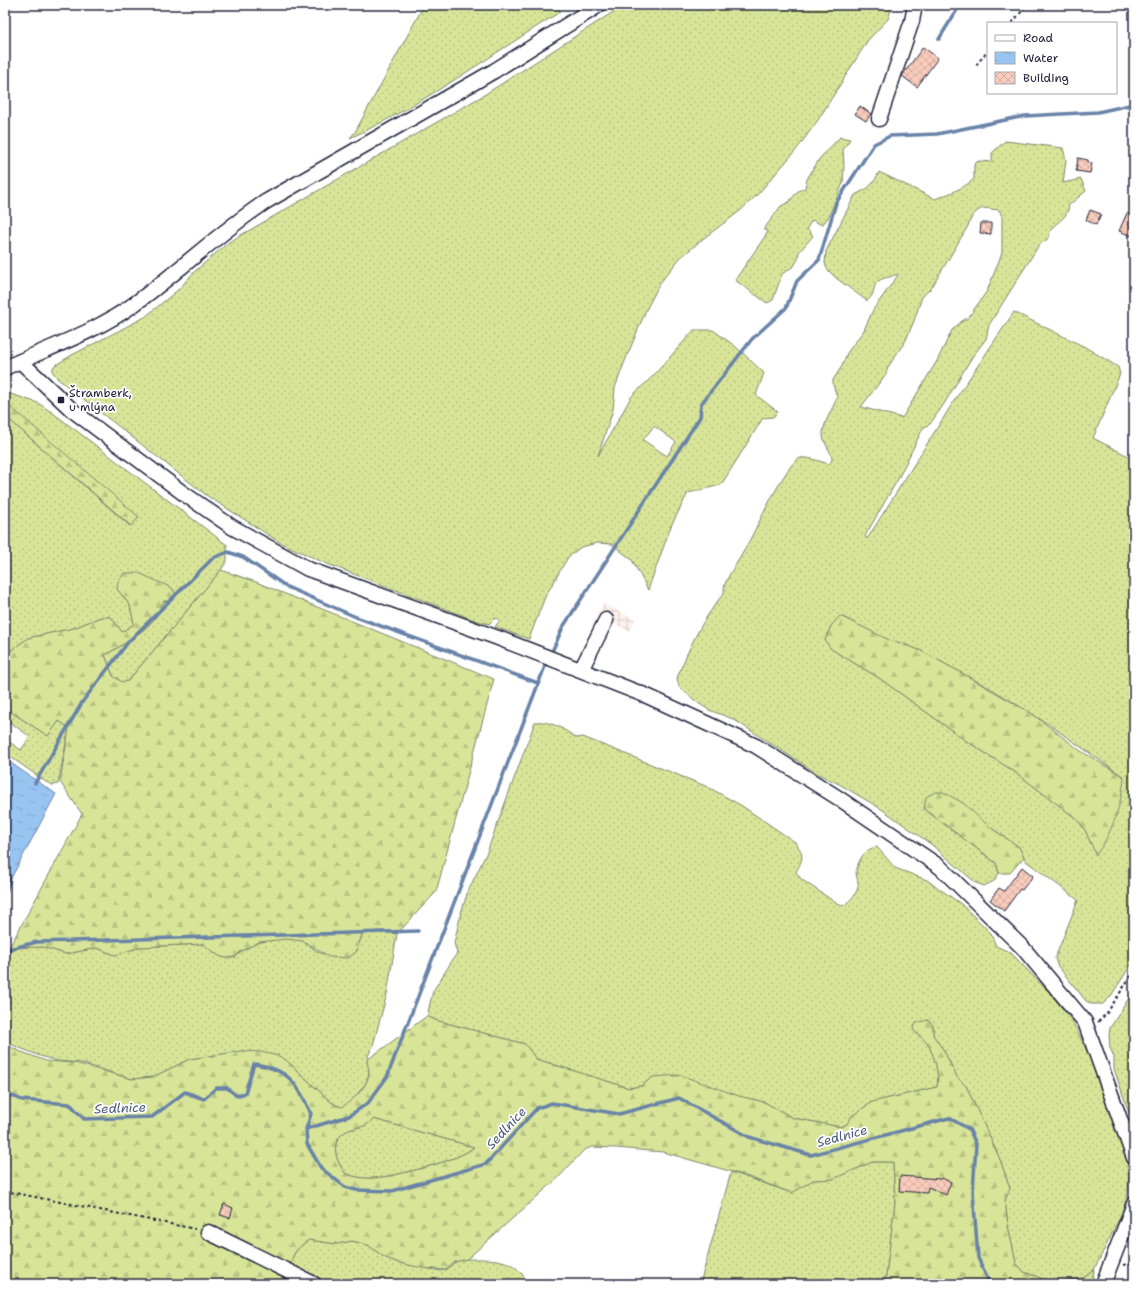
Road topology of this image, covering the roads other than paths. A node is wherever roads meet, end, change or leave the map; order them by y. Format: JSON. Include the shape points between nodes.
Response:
{"nodes":[{"id":1,"x":599,"y":5,"type":"edge"},
{"id":2,"x":915,"y":5,"type":"edge"},
{"id":3,"x":879,"y":119,"type":"dead end"},
{"id":4,"x":20,"y":361,"type":"junction"},
{"id":5,"x":5,"y":368,"type":"edge"},
{"id":6,"x":606,"y":620,"type":"dead end"},
{"id":7,"x":581,"y":670,"type":"junction"},
{"id":8,"x":1134,"y":1158,"type":"edge"},
{"id":9,"x":1134,"y":1204,"type":"edge"},
{"id":10,"x":208,"y":1232,"type":"road end"},
{"id":11,"x":314,"y":1284,"type":"edge"},
{"id":12,"x":1103,"y":1284,"type":"edge"}],
"edges":[{"from":1,"to":4,"type":"street","via":[[494,71],[261,204],[237,220],[132,306],[75,337]]},
{"from":2,"to":3,"type":"street"},
{"from":4,"to":5,"type":"street"},
{"from":4,"to":7,"type":"street","via":[[72,410],[183,493],[232,526],[308,569]]},
{"from":6,"to":7,"type":"street"},
{"from":7,"to":8,"type":"street","via":[[647,696],[756,746],[940,866],[1023,948],[1085,1022]]},
{"from":9,"to":12,"type":"street"},
{"from":10,"to":11,"type":"street"}]}
